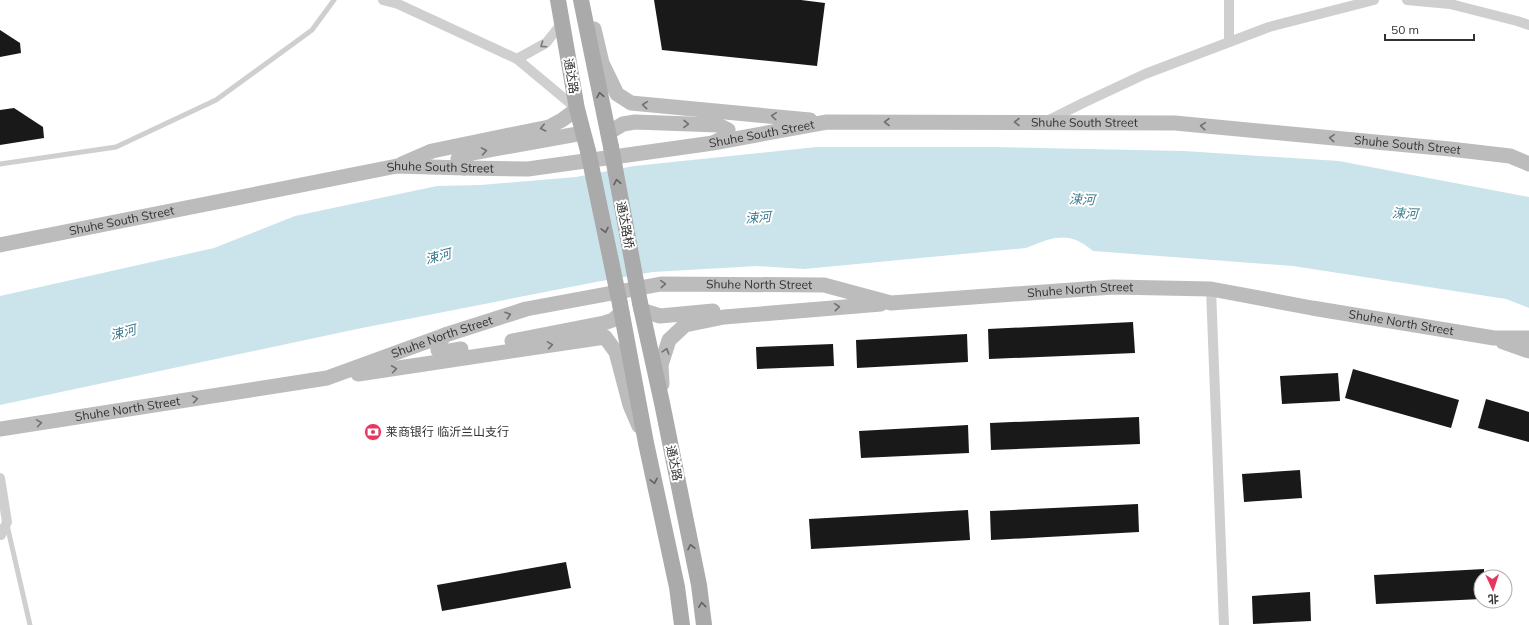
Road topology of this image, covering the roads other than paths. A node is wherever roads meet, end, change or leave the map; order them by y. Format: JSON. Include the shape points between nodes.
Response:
{"nodes":[{"id":1,"x":334,"y":0,"type":"edge"},
{"id":2,"x":383,"y":0,"type":"edge"},
{"id":3,"x":558,"y":0,"type":"edge"},
{"id":4,"x":581,"y":0,"type":"edge"},
{"id":5,"x":585,"y":0,"type":"edge"},
{"id":6,"x":1229,"y":0,"type":"edge"},
{"id":7,"x":1374,"y":0,"type":"edge"},
{"id":8,"x":1407,"y":0,"type":"edge"},
{"id":9,"x":562,"y":23,"type":"junction"},
{"id":10,"x":1529,"y":25,"type":"edge"},
{"id":11,"x":1228,"y":42,"type":"junction"},
{"id":12,"x":517,"y":59,"type":"junction"},
{"id":13,"x":577,"y":109,"type":"junction"},
{"id":14,"x":827,"y":122,"type":"junction"},
{"id":15,"x":1045,"y":122,"type":"junction"},
{"id":16,"x":583,"y":134,"type":"junction"},
{"id":17,"x":609,"y":140,"type":"junction"},
{"id":18,"x":713,"y":143,"type":"junction"},
{"id":19,"x":588,"y":151,"type":"joint"},
{"id":20,"x":1529,"y":154,"type":"edge"},
{"id":21,"x":1510,"y":156,"type":"junction"},
{"id":22,"x":0,"y":164,"type":"edge"},
{"id":23,"x":1529,"y":164,"type":"edge"},
{"id":24,"x":397,"y":166,"type":"junction"},
{"id":25,"x":464,"y":168,"type":"junction"},
{"id":26,"x":0,"y":245,"type":"edge"},
{"id":27,"x":810,"y":284,"type":"junction"},
{"id":28,"x":1212,"y":289,"type":"junction"},
{"id":29,"x":891,"y":303,"type":"junction"},
{"id":30,"x":640,"y":306,"type":"junction"},
{"id":31,"x":621,"y":308,"type":"junction"},
{"id":32,"x":445,"y":335,"type":"junction"},
{"id":33,"x":1494,"y":338,"type":"junction"},
{"id":34,"x":1529,"y":338,"type":"edge"},
{"id":35,"x":1529,"y":351,"type":"edge"},
{"id":36,"x":328,"y":378,"type":"junction"},
{"id":37,"x":662,"y":403,"type":"junction"},
{"id":38,"x":0,"y":429,"type":"edge"},
{"id":39,"x":646,"y":443,"type":"junction"},
{"id":40,"x":0,"y":478,"type":"edge"},
{"id":41,"x":7,"y":522,"type":"junction"},
{"id":42,"x":0,"y":535,"type":"edge"},
{"id":43,"x":30,"y":625,"type":"edge"},
{"id":44,"x":682,"y":625,"type":"edge"},
{"id":45,"x":704,"y":625,"type":"edge"},
{"id":46,"x":1224,"y":625,"type":"edge"}],
"edges":[{"from":1,"to":22,"type":"lane","via":[[312,30],[216,100],[116,147]]},
{"from":2,"to":12,"type":"street","via":[[398,4]]},
{"from":3,"to":9,"type":"main road","name":"通达路"},
{"from":17,"to":4,"type":"main road","name":"通达路","one_way":true},
{"from":14,"to":5,"type":"main road","one_way":true,"via":[[631,103],[617,94],[602,63]]},
{"from":6,"to":11,"type":"street"},
{"from":7,"to":11,"type":"street","via":[[1269,27]]},
{"from":8,"to":10,"type":"street","via":[[1450,4]]},
{"from":9,"to":12,"type":"street","one_way":true,"via":[[546,43]]},
{"from":9,"to":13,"type":"main road","name":"通达路"},
{"from":11,"to":15,"type":"street","via":[[1145,74]]},
{"from":12,"to":13,"type":"street"},
{"from":13,"to":16,"type":"main road","name":"通达路"},
{"from":13,"to":24,"type":"main road","one_way":true,"via":[[549,127],[432,151]]},
{"from":15,"to":14,"type":"main road","name":"Shuhe South Street","one_way":true},
{"from":14,"to":18,"type":"main road","name":"Shuhe South Street"},
{"from":21,"to":15,"type":"main road","name":"Shuhe South Street","one_way":true,"via":[[1175,123]]},
{"from":16,"to":19,"type":"main road","name":"通达路"},
{"from":25,"to":16,"type":"main road","one_way":true,"via":[[458,159],[472,153]]},
{"from":17,"to":18,"type":"main road","one_way":true,"via":[[623,124],[635,122],[718,125],[728,130],[727,136]]},
{"from":30,"to":17,"type":"main road","name":"通达路桥","one_way":true,"bridge":true},
{"from":18,"to":25,"type":"main road","name":"Shuhe South Street","via":[[528,169]]},
{"from":19,"to":31,"type":"main road","name":"通达路桥","one_way":true,"bridge":true},
{"from":20,"to":21,"type":"main road"},
{"from":21,"to":23,"type":"main road","name":"Shuhe South Street"},
{"from":24,"to":25,"type":"main road","name":"Shuhe South Street"},
{"from":24,"to":26,"type":"main road","name":"Shuhe South Street"},
{"from":27,"to":29,"type":"main road","name":"Shuhe North Street","via":[[824,285]]},
{"from":27,"to":30,"type":"main road","via":[[817,294],[816,300],[811,303],[660,316]]},
{"from":32,"to":27,"type":"main road","name":"Shuhe North Street","one_way":true,"via":[[526,309],[661,284]]},
{"from":28,"to":29,"type":"main road","name":"Shuhe North Street","via":[[1114,287]]},
{"from":28,"to":33,"type":"main road","name":"Shuhe North Street"},
{"from":28,"to":46,"type":"street"},
{"from":37,"to":29,"type":"main road","one_way":true,"via":[[661,365],[669,340],[685,325],[724,317]]},
{"from":30,"to":37,"type":"main road","name":"通达路"},
{"from":31,"to":32,"type":"main road","via":[[613,320],[604,323],[444,352],[438,350],[438,344]]},
{"from":31,"to":39,"type":"main road","name":"通达路"},
{"from":32,"to":36,"type":"main road","name":"Shuhe North Street"},
{"from":33,"to":34,"type":"main road","name":"Shuhe North Street"},
{"from":33,"to":35,"type":"main road"},
{"from":38,"to":36,"type":"main road","name":"Shuhe North Street","one_way":true},
{"from":36,"to":39,"type":"main road","one_way":true,"via":[[605,337],[616,352],[630,405]]},
{"from":45,"to":37,"type":"main road","name":"通达路","one_way":true,"via":[[701,593]]},
{"from":39,"to":44,"type":"main road","name":"通达路","one_way":true,"via":[[677,587]]},
{"from":40,"to":41,"type":"street"},
{"from":41,"to":42,"type":"street"},
{"from":41,"to":43,"type":"lane"}]}
